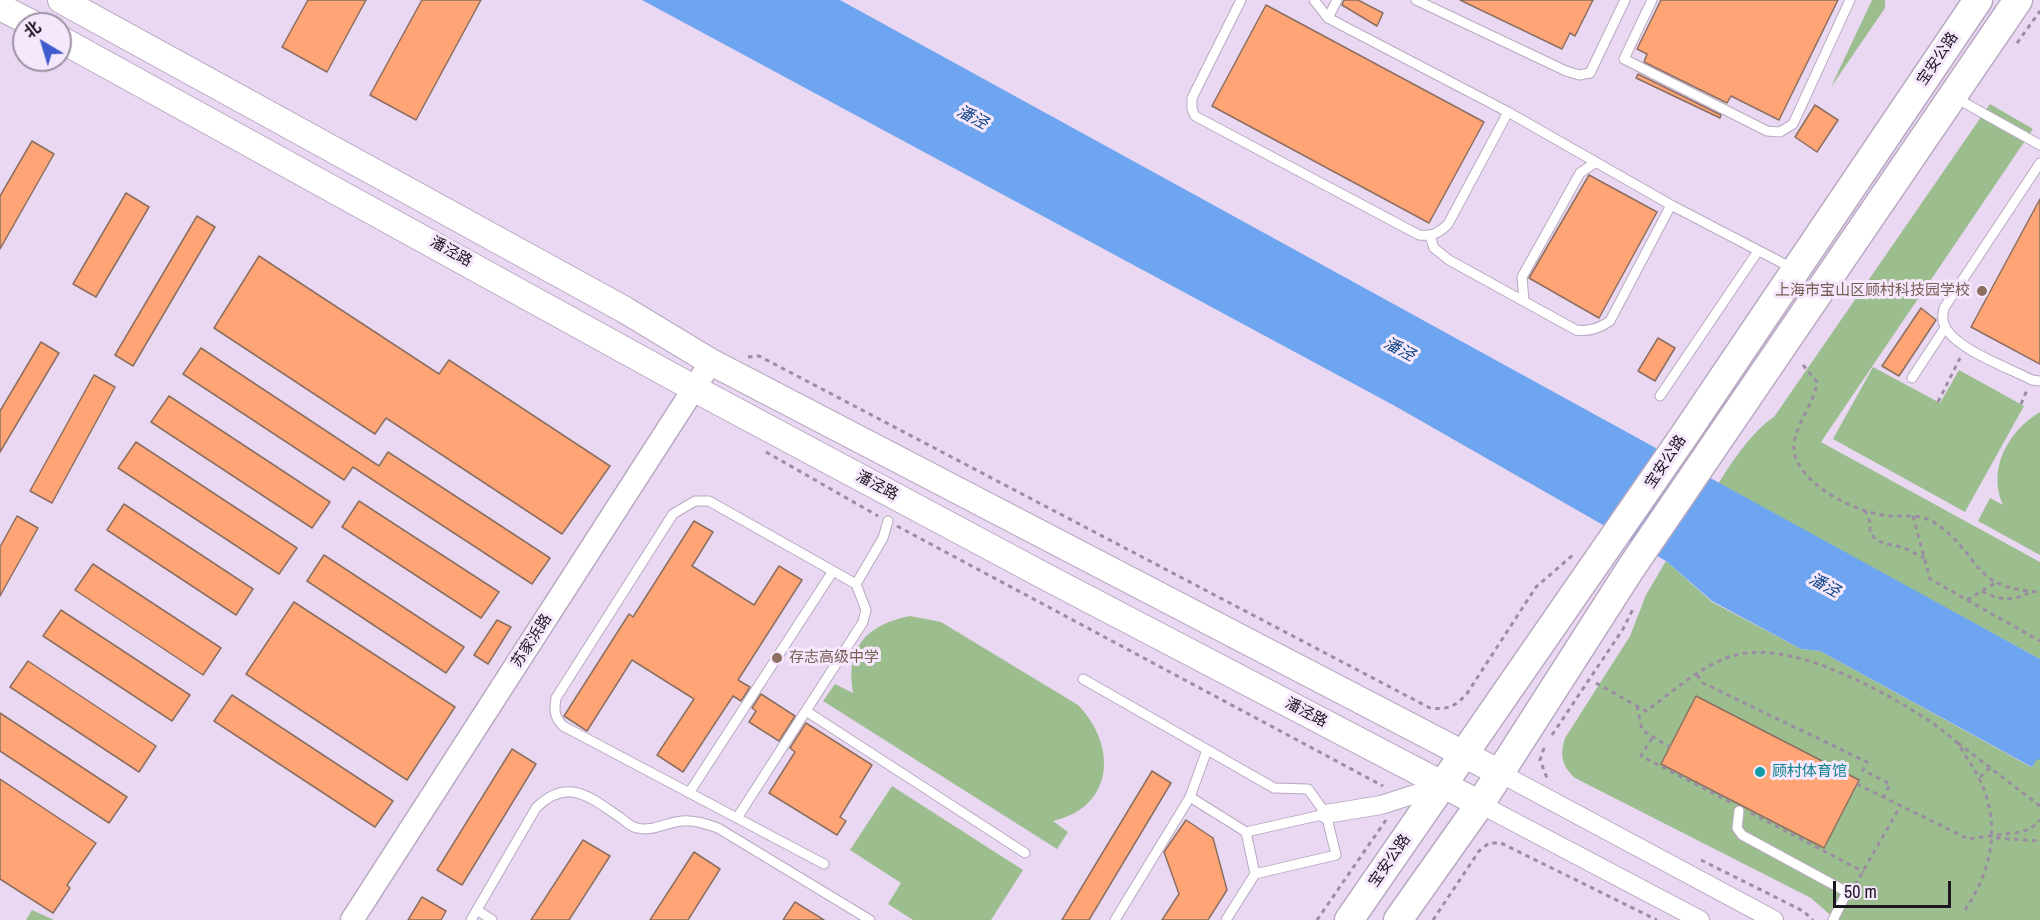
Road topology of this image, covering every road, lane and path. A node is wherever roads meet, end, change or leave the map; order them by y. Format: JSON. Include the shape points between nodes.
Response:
{"nodes":[{"id":1,"x":61,"y":0,"type":"edge"},
{"id":2,"x":1241,"y":0,"type":"edge"},
{"id":3,"x":1314,"y":0,"type":"edge"},
{"id":4,"x":1337,"y":0,"type":"edge"},
{"id":5,"x":1416,"y":0,"type":"edge"},
{"id":6,"x":1625,"y":0,"type":"edge"},
{"id":7,"x":1652,"y":0,"type":"edge"},
{"id":8,"x":1850,"y":0,"type":"edge"},
{"id":9,"x":1978,"y":0,"type":"edge"},
{"id":10,"x":2018,"y":0,"type":"edge"},
{"id":11,"x":1328,"y":18,"type":"junction"},
{"id":12,"x":72,"y":46,"type":"edge"},
{"id":13,"x":1952,"y":96,"type":"junction"},
{"id":14,"x":1508,"y":112,"type":"junction"},
{"id":15,"x":2040,"y":145,"type":"edge"},
{"id":16,"x":1596,"y":162,"type":"junction"},
{"id":17,"x":2040,"y":163,"type":"edge"},
{"id":18,"x":1671,"y":205,"type":"junction"},
{"id":19,"x":1430,"y":236,"type":"junction"},
{"id":20,"x":1758,"y":251,"type":"junction"},
{"id":21,"x":1795,"y":270,"type":"junction"},
{"id":22,"x":1524,"y":301,"type":"junction"},
{"id":23,"x":1945,"y":328,"type":"junction"},
{"id":24,"x":1966,"y":346,"type":"junction"},
{"id":25,"x":747,"y":357,"type":"dead end"},
{"id":26,"x":711,"y":362,"type":"junction"},
{"id":27,"x":1803,"y":365,"type":"dead end"},
{"id":28,"x":1912,"y":378,"type":"dead end"},
{"id":29,"x":2040,"y":381,"type":"edge"},
{"id":30,"x":695,"y":388,"type":"junction"},
{"id":31,"x":1660,"y":396,"type":"dead end"},
{"id":32,"x":1938,"y":402,"type":"dead end"},
{"id":33,"x":758,"y":448,"type":"dead end"},
{"id":34,"x":1865,"y":510,"type":"junction"},
{"id":35,"x":1913,"y":516,"type":"junction"},
{"id":36,"x":888,"y":521,"type":"junction"},
{"id":37,"x":1573,"y":554,"type":"dead end"},
{"id":38,"x":1924,"y":558,"type":"junction"},
{"id":39,"x":833,"y":571,"type":"junction"},
{"id":40,"x":1995,"y":583,"type":"junction"},
{"id":41,"x":856,"y":584,"type":"junction"},
{"id":42,"x":1982,"y":591,"type":"junction"},
{"id":43,"x":2030,"y":592,"type":"junction"},
{"id":44,"x":2040,"y":592,"type":"edge"},
{"id":45,"x":1967,"y":600,"type":"junction"},
{"id":46,"x":1637,"y":601,"type":"dead end"},
{"id":47,"x":2040,"y":641,"type":"edge"},
{"id":48,"x":1697,"y":675,"type":"junction"},
{"id":49,"x":1083,"y":679,"type":"dead end"},
{"id":50,"x":1596,"y":683,"type":"dead end"},
{"id":51,"x":1637,"y":706,"type":"junction"},
{"id":52,"x":806,"y":711,"type":"junction"},
{"id":53,"x":1550,"y":739,"type":"dead end"},
{"id":54,"x":1955,"y":740,"type":"junction"},
{"id":55,"x":1546,"y":744,"type":"dead end"},
{"id":56,"x":1670,"y":747,"type":"dead end"},
{"id":57,"x":1207,"y":750,"type":"junction"},
{"id":58,"x":1464,"y":755,"type":"junction"},
{"id":59,"x":1990,"y":767,"type":"junction"},
{"id":60,"x":1498,"y":772,"type":"junction"},
{"id":61,"x":1980,"y":777,"type":"junction"},
{"id":62,"x":1550,"y":782,"type":"dead end"},
{"id":63,"x":1857,"y":784,"type":"dead end"},
{"id":64,"x":1443,"y":785,"type":"junction"},
{"id":65,"x":1385,"y":788,"type":"dead end"},
{"id":66,"x":689,"y":793,"type":"junction"},
{"id":67,"x":1884,"y":796,"type":"junction"},
{"id":68,"x":1190,"y":797,"type":"junction"},
{"id":69,"x":1480,"y":804,"type":"junction"},
{"id":70,"x":1901,"y":804,"type":"junction"},
{"id":71,"x":2040,"y":806,"type":"edge"},
{"id":72,"x":1739,"y":811,"type":"dead end"},
{"id":73,"x":1326,"y":814,"type":"junction"},
{"id":74,"x":1389,"y":814,"type":"dead end"},
{"id":75,"x":737,"y":818,"type":"junction"},
{"id":76,"x":2040,"y":820,"type":"edge"},
{"id":77,"x":2038,"y":826,"type":"edge"},
{"id":78,"x":1246,"y":832,"type":"junction"},
{"id":79,"x":2020,"y":832,"type":"junction"},
{"id":80,"x":1991,"y":837,"type":"junction"},
{"id":81,"x":2021,"y":840,"type":"junction"},
{"id":82,"x":2040,"y":841,"type":"edge"},
{"id":83,"x":1025,"y":853,"type":"dead end"},
{"id":84,"x":824,"y":864,"type":"dead end"},
{"id":85,"x":1255,"y":874,"type":"junction"},
{"id":86,"x":1847,"y":892,"type":"junction"},
{"id":87,"x":477,"y":910,"type":"junction"},
{"id":88,"x":1963,"y":913,"type":"dead end"},
{"id":89,"x":352,"y":920,"type":"edge"},
{"id":90,"x":471,"y":920,"type":"edge"},
{"id":91,"x":492,"y":920,"type":"edge"},
{"id":92,"x":870,"y":920,"type":"edge"},
{"id":93,"x":1115,"y":920,"type":"edge"},
{"id":94,"x":1226,"y":920,"type":"edge"},
{"id":95,"x":1317,"y":920,"type":"edge"},
{"id":96,"x":1349,"y":920,"type":"edge"},
{"id":97,"x":1398,"y":920,"type":"edge"},
{"id":98,"x":1433,"y":920,"type":"edge"},
{"id":99,"x":1657,"y":920,"type":"edge"},
{"id":100,"x":1701,"y":920,"type":"edge"},
{"id":101,"x":1774,"y":920,"type":"edge"},
{"id":102,"x":1833,"y":920,"type":"edge"}],
"edges":[{"from":1,"to":26,"type":"main road","via":[[615,304]]},
{"from":2,"to":19,"type":"lane","via":[[1192,98],[1191,109],[1196,116],[1419,235]]},
{"from":3,"to":11,"type":"lane"},
{"from":4,"to":11,"type":"lane"},
{"from":5,"to":6,"type":"lane","via":[[1579,75],[1590,73]]},
{"from":7,"to":8,"type":"lane","via":[[1624,58],[1767,131],[1780,132],[1793,124]]},
{"from":9,"to":21,"type":"main road","name":"宝安公路"},
{"from":10,"to":13,"type":"main road","name":"宝安公路"},
{"from":11,"to":14,"type":"lane"},
{"from":12,"to":30,"type":"main road","name":"潘泾路"},
{"from":13,"to":15,"type":"lane"},
{"from":13,"to":60,"type":"main road","name":"宝安公路","via":[[1631,568]]},
{"from":14,"to":16,"type":"lane"},
{"from":14,"to":19,"type":"lane","via":[[1448,224],[1440,233]]},
{"from":16,"to":18,"type":"lane"},
{"from":16,"to":22,"type":"lane","via":[[1580,173],[1522,277]]},
{"from":17,"to":23,"type":"lane","via":[[1944,308]]},
{"from":18,"to":20,"type":"lane"},
{"from":18,"to":22,"type":"lane","via":[[1610,321],[1599,328],[1576,330]]},
{"from":19,"to":22,"type":"lane","via":[[1439,254]]},
{"from":20,"to":21,"type":"lane"},
{"from":20,"to":31,"type":"lane"},
{"from":21,"to":58,"type":"main road","name":"宝安公路"},
{"from":23,"to":24,"type":"lane"},
{"from":23,"to":28,"type":"lane"},
{"from":24,"to":29,"type":"lane"},
{"from":24,"to":32,"type":"path"},
{"from":25,"to":37,"type":"path","via":[[759,356],[1430,708],[1453,707],[1466,695],[1536,587]]},
{"from":26,"to":30,"type":"street","name":"苏家浜路"},
{"from":26,"to":58,"type":"main road"},
{"from":27,"to":34,"type":"path","via":[[1817,382],[1816,395],[1795,441],[1797,462],[1822,487]]},
{"from":30,"to":64,"type":"main road","name":"潘泾路"},
{"from":30,"to":89,"type":"street","name":"苏家浜路"},
{"from":33,"to":36,"type":"path","name":"潘泾路"},
{"from":34,"to":35,"type":"path"},
{"from":34,"to":38,"type":"path","via":[[1869,533],[1877,542],[1903,547]]},
{"from":35,"to":38,"type":"path"},
{"from":35,"to":40,"type":"path","via":[[1935,523]]},
{"from":36,"to":41,"type":"lane","via":[[883,538]]},
{"from":36,"to":65,"type":"path","name":"潘泾路"},
{"from":38,"to":45,"type":"path","via":[[1930,579]]},
{"from":39,"to":41,"type":"lane"},
{"from":39,"to":66,"type":"lane"},
{"from":39,"to":66,"type":"lane","via":[[709,501],[695,501],[674,514],[556,698],[554,712],[563,726]]},
{"from":40,"to":42,"type":"path"},
{"from":40,"to":43,"type":"path"},
{"from":41,"to":52,"type":"lane","via":[[866,610],[863,622]]},
{"from":42,"to":43,"type":"path","via":[[1994,598],[2007,599]]},
{"from":42,"to":45,"type":"path"},
{"from":43,"to":44,"type":"path"},
{"from":45,"to":47,"type":"path"},
{"from":46,"to":53,"type":"path","via":[[1623,629]]},
{"from":48,"to":51,"type":"path","via":[[1646,711]]},
{"from":48,"to":54,"type":"path","via":[[1718,660],[1746,653],[1796,657],[1881,692]]},
{"from":48,"to":67,"type":"path","via":[[1703,683],[1867,762],[1863,770],[1890,784]]},
{"from":49,"to":57,"type":"lane"},
{"from":50,"to":51,"type":"path"},
{"from":51,"to":56,"type":"path","via":[[1642,730]]},
{"from":52,"to":75,"type":"lane"},
{"from":52,"to":83,"type":"lane"},
{"from":54,"to":59,"type":"path"},
{"from":54,"to":61,"type":"path"},
{"from":55,"to":62,"type":"path","via":[[1540,760]]},
{"from":57,"to":68,"type":"lane"},
{"from":57,"to":73,"type":"lane","via":[[1274,788],[1308,789]]},
{"from":58,"to":60,"type":"main road"},
{"from":58,"to":64,"type":"main road","name":"宝安公路"},
{"from":59,"to":61,"type":"path"},
{"from":59,"to":71,"type":"path"},
{"from":60,"to":69,"type":"main road","name":"宝安公路"},
{"from":60,"to":101,"type":"street"},
{"from":61,"to":80,"type":"path","via":[[1988,803]]},
{"from":63,"to":67,"type":"path"},
{"from":64,"to":69,"type":"main road","name":"潘泾路"},
{"from":64,"to":73,"type":"street","via":[[1381,806]]},
{"from":64,"to":96,"type":"main road","name":"宝安公路"},
{"from":66,"to":75,"type":"lane"},
{"from":67,"to":70,"type":"path"},
{"from":68,"to":78,"type":"lane"},
{"from":68,"to":93,"type":"lane"},
{"from":69,"to":97,"type":"main road","name":"宝安公路"},
{"from":69,"to":100,"type":"street","name":"潘泾路"},
{"from":70,"to":80,"type":"path","via":[[1968,839]]},
{"from":70,"to":86,"type":"path","via":[[1858,882]]},
{"from":72,"to":86,"type":"lane","via":[[1737,828],[1742,835]]},
{"from":73,"to":78,"type":"lane"},
{"from":73,"to":85,"type":"lane","via":[[1336,855]]},
{"from":74,"to":95,"type":"path","name":"宝安公路"},
{"from":75,"to":84,"type":"lane"},
{"from":76,"to":77,"type":"path"},
{"from":77,"to":79,"type":"path"},
{"from":78,"to":85,"type":"lane"},
{"from":79,"to":80,"type":"path"},
{"from":79,"to":81,"type":"path"},
{"from":80,"to":81,"type":"path"},
{"from":80,"to":88,"type":"path","via":[[1982,883]]},
{"from":81,"to":82,"type":"path"},
{"from":85,"to":94,"type":"lane"},
{"from":86,"to":102,"type":"lane"},
{"from":87,"to":90,"type":"lane"},
{"from":87,"to":91,"type":"lane"},
{"from":87,"to":92,"type":"lane","via":[[536,808],[547,797],[574,791],[635,828],[700,821],[718,828]]},
{"from":98,"to":99,"type":"path","via":[[1479,851],[1489,843],[1512,847]]}]}
